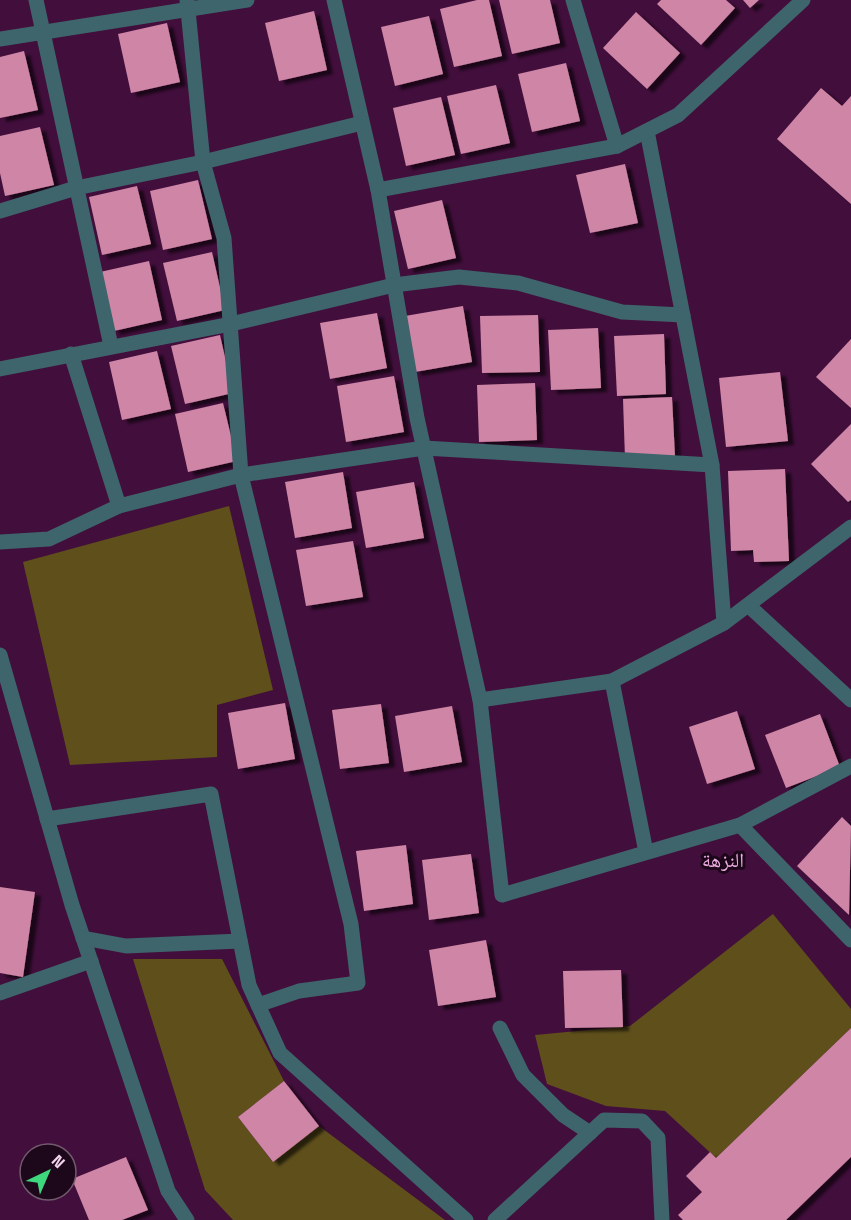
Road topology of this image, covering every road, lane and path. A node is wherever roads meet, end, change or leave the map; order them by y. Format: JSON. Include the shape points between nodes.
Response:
{"nodes":[{"id":1,"x":36,"y":0,"type":"edge"},
{"id":2,"x":247,"y":0,"type":"edge"},
{"id":3,"x":573,"y":0,"type":"edge"},
{"id":4,"x":803,"y":0,"type":"edge"},
{"id":5,"x":338,"y":1,"type":"edge"},
{"id":6,"x":188,"y":4,"type":"edge"},
{"id":7,"x":43,"y":32,"type":"junction"},
{"id":8,"x":0,"y":39,"type":"edge"},
{"id":9,"x":362,"y":123,"type":"junction"},
{"id":10,"x":647,"y":131,"type":"junction"},
{"id":11,"x":617,"y":146,"type":"junction"},
{"id":12,"x":203,"y":162,"type":"junction"},
{"id":13,"x":76,"y":188,"type":"junction"},
{"id":14,"x":378,"y":190,"type":"junction"},
{"id":15,"x":0,"y":210,"type":"edge"},
{"id":16,"x":394,"y":285,"type":"junction"},
{"id":17,"x":683,"y":315,"type":"junction"},
{"id":18,"x":231,"y":324,"type":"junction"},
{"id":19,"x":111,"y":346,"type":"junction"},
{"id":20,"x":71,"y":354,"type":"junction"},
{"id":21,"x":0,"y":369,"type":"edge"},
{"id":22,"x":424,"y":448,"type":"junction"},
{"id":23,"x":712,"y":465,"type":"junction"},
{"id":24,"x":242,"y":475,"type":"junction"},
{"id":25,"x":119,"y":507,"type":"junction"},
{"id":26,"x":851,"y":527,"type":"edge"},
{"id":27,"x":0,"y":542,"type":"edge"},
{"id":28,"x":749,"y":606,"type":"junction"},
{"id":29,"x":723,"y":623,"type":"junction"},
{"id":30,"x":0,"y":655,"type":"edge"},
{"id":31,"x":612,"y":681,"type":"junction"},
{"id":32,"x":480,"y":700,"type":"junction"},
{"id":33,"x":851,"y":700,"type":"edge"},
{"id":34,"x":851,"y":766,"type":"edge"},
{"id":35,"x":47,"y":819,"type":"junction"},
{"id":36,"x":740,"y":825,"type":"junction"},
{"id":37,"x":646,"y":852,"type":"junction"},
{"id":38,"x":83,"y":938,"type":"junction"},
{"id":39,"x":851,"y":940,"type":"edge"},
{"id":40,"x":240,"y":941,"type":"junction"},
{"id":41,"x":91,"y":961,"type":"junction"},
{"id":42,"x":0,"y":993,"type":"edge"},
{"id":43,"x":258,"y":1005,"type":"junction"},
{"id":44,"x":500,"y":1028,"type":"dead end"},
{"id":45,"x":590,"y":1133,"type":"junction"},
{"id":46,"x":187,"y":1220,"type":"edge"},
{"id":47,"x":466,"y":1220,"type":"edge"},
{"id":48,"x":495,"y":1220,"type":"edge"},
{"id":49,"x":662,"y":1220,"type":"edge"}],
"edges":[{"from":1,"to":7,"type":"street"},
{"from":2,"to":6,"type":"street"},
{"from":3,"to":11,"type":"street"},
{"from":4,"to":10,"type":"street","via":[[678,115]]},
{"from":5,"to":9,"type":"street"},
{"from":6,"to":7,"type":"street"},
{"from":6,"to":12,"type":"street"},
{"from":7,"to":8,"type":"street"},
{"from":7,"to":13,"type":"street"},
{"from":9,"to":12,"type":"street"},
{"from":9,"to":14,"type":"street"},
{"from":10,"to":11,"type":"street"},
{"from":10,"to":17,"type":"street"},
{"from":11,"to":14,"type":"street"},
{"from":12,"to":13,"type":"street"},
{"from":12,"to":18,"type":"street","via":[[224,238]]},
{"from":13,"to":15,"type":"street"},
{"from":13,"to":19,"type":"street"},
{"from":14,"to":16,"type":"street"},
{"from":16,"to":17,"type":"street","via":[[459,278],[518,283],[622,312]]},
{"from":16,"to":18,"type":"street"},
{"from":16,"to":22,"type":"street"},
{"from":17,"to":23,"type":"street"},
{"from":18,"to":19,"type":"street"},
{"from":18,"to":24,"type":"street"},
{"from":19,"to":20,"type":"street"},
{"from":20,"to":21,"type":"street"},
{"from":20,"to":25,"type":"street"},
{"from":22,"to":23,"type":"street"},
{"from":22,"to":24,"type":"street"},
{"from":22,"to":32,"type":"street"},
{"from":23,"to":29,"type":"street"},
{"from":24,"to":25,"type":"street"},
{"from":24,"to":43,"type":"street","via":[[351,924],[358,983],[299,991]]},
{"from":25,"to":27,"type":"street","via":[[49,539]]},
{"from":26,"to":28,"type":"street","via":[[765,589]]},
{"from":28,"to":29,"type":"street"},
{"from":28,"to":33,"type":"street"},
{"from":29,"to":31,"type":"street"},
{"from":30,"to":35,"type":"street"},
{"from":31,"to":32,"type":"street"},
{"from":31,"to":37,"type":"street"},
{"from":32,"to":37,"type":"street","via":[[502,895]]},
{"from":34,"to":36,"type":"street"},
{"from":35,"to":38,"type":"street"},
{"from":35,"to":40,"type":"street","via":[[211,794]]},
{"from":36,"to":37,"type":"street"},
{"from":36,"to":39,"type":"street"},
{"from":38,"to":40,"type":"street","via":[[126,946]]},
{"from":38,"to":41,"type":"street"},
{"from":40,"to":43,"type":"street","via":[[249,986]]},
{"from":41,"to":42,"type":"street"},
{"from":41,"to":46,"type":"street","via":[[168,1191]]},
{"from":43,"to":47,"type":"street","via":[[280,1053]]},
{"from":44,"to":45,"type":"street","via":[[523,1076],[563,1115]]},
{"from":45,"to":48,"type":"street"},
{"from":45,"to":49,"type":"street","via":[[604,1120],[642,1121],[658,1138]]}]}
